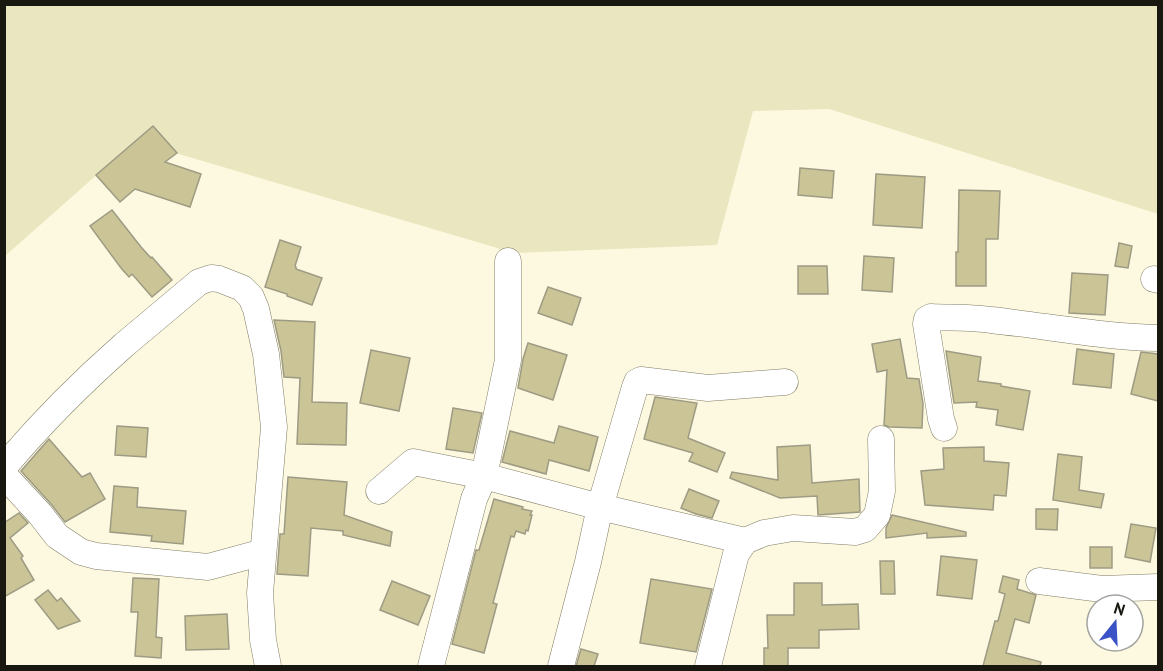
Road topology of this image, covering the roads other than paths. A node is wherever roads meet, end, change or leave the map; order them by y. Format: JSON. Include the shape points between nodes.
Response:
{"nodes":[{"id":1,"x":508,"y":261,"type":"dead end"},
{"id":2,"x":1158,"y":338,"type":"edge"},
{"id":3,"x":784,"y":382,"type":"dead end"},
{"id":4,"x":944,"y":428,"type":"dead end"},
{"id":5,"x":880,"y":439,"type":"dead end"},
{"id":6,"x":4,"y":467,"type":"edge"},
{"id":7,"x":4,"y":475,"type":"edge"},
{"id":8,"x":484,"y":476,"type":"junction"},
{"id":9,"x":379,"y":490,"type":"dead end"},
{"id":10,"x":600,"y":507,"type":"junction"},
{"id":11,"x":745,"y":541,"type":"junction"},
{"id":12,"x":263,"y":552,"type":"junction"},
{"id":13,"x":1039,"y":581,"type":"dead end"},
{"id":14,"x":1158,"y":587,"type":"edge"},
{"id":15,"x":268,"y":666,"type":"edge"},
{"id":16,"x":431,"y":666,"type":"edge"},
{"id":17,"x":561,"y":666,"type":"edge"},
{"id":18,"x":708,"y":666,"type":"edge"}],
"edges":[{"from":1,"to":8,"type":"street","via":[[508,360]]},
{"from":2,"to":4,"type":"street","via":[[1086,333],[989,319],[931,317],[926,324]]},
{"from":3,"to":10,"type":"street","via":[[708,388],[637,382]]},
{"from":5,"to":11,"type":"street","via":[[882,491],[877,515],[865,529],[855,532],[793,528],[764,532]]},
{"from":6,"to":12,"type":"street","via":[[123,345],[199,282],[219,279],[242,288],[251,297],[266,354],[274,427]]},
{"from":7,"to":12,"type":"street","via":[[57,536],[81,552],[208,567]]},
{"from":8,"to":9,"type":"street","via":[[413,462]]},
{"from":8,"to":10,"type":"street"},
{"from":8,"to":16,"type":"street","via":[[474,499]]},
{"from":10,"to":11,"type":"street"},
{"from":10,"to":17,"type":"street"},
{"from":11,"to":18,"type":"street","via":[[736,554]]},
{"from":12,"to":15,"type":"street","via":[[260,594]]},
{"from":13,"to":14,"type":"street","via":[[1102,589]]}]}
